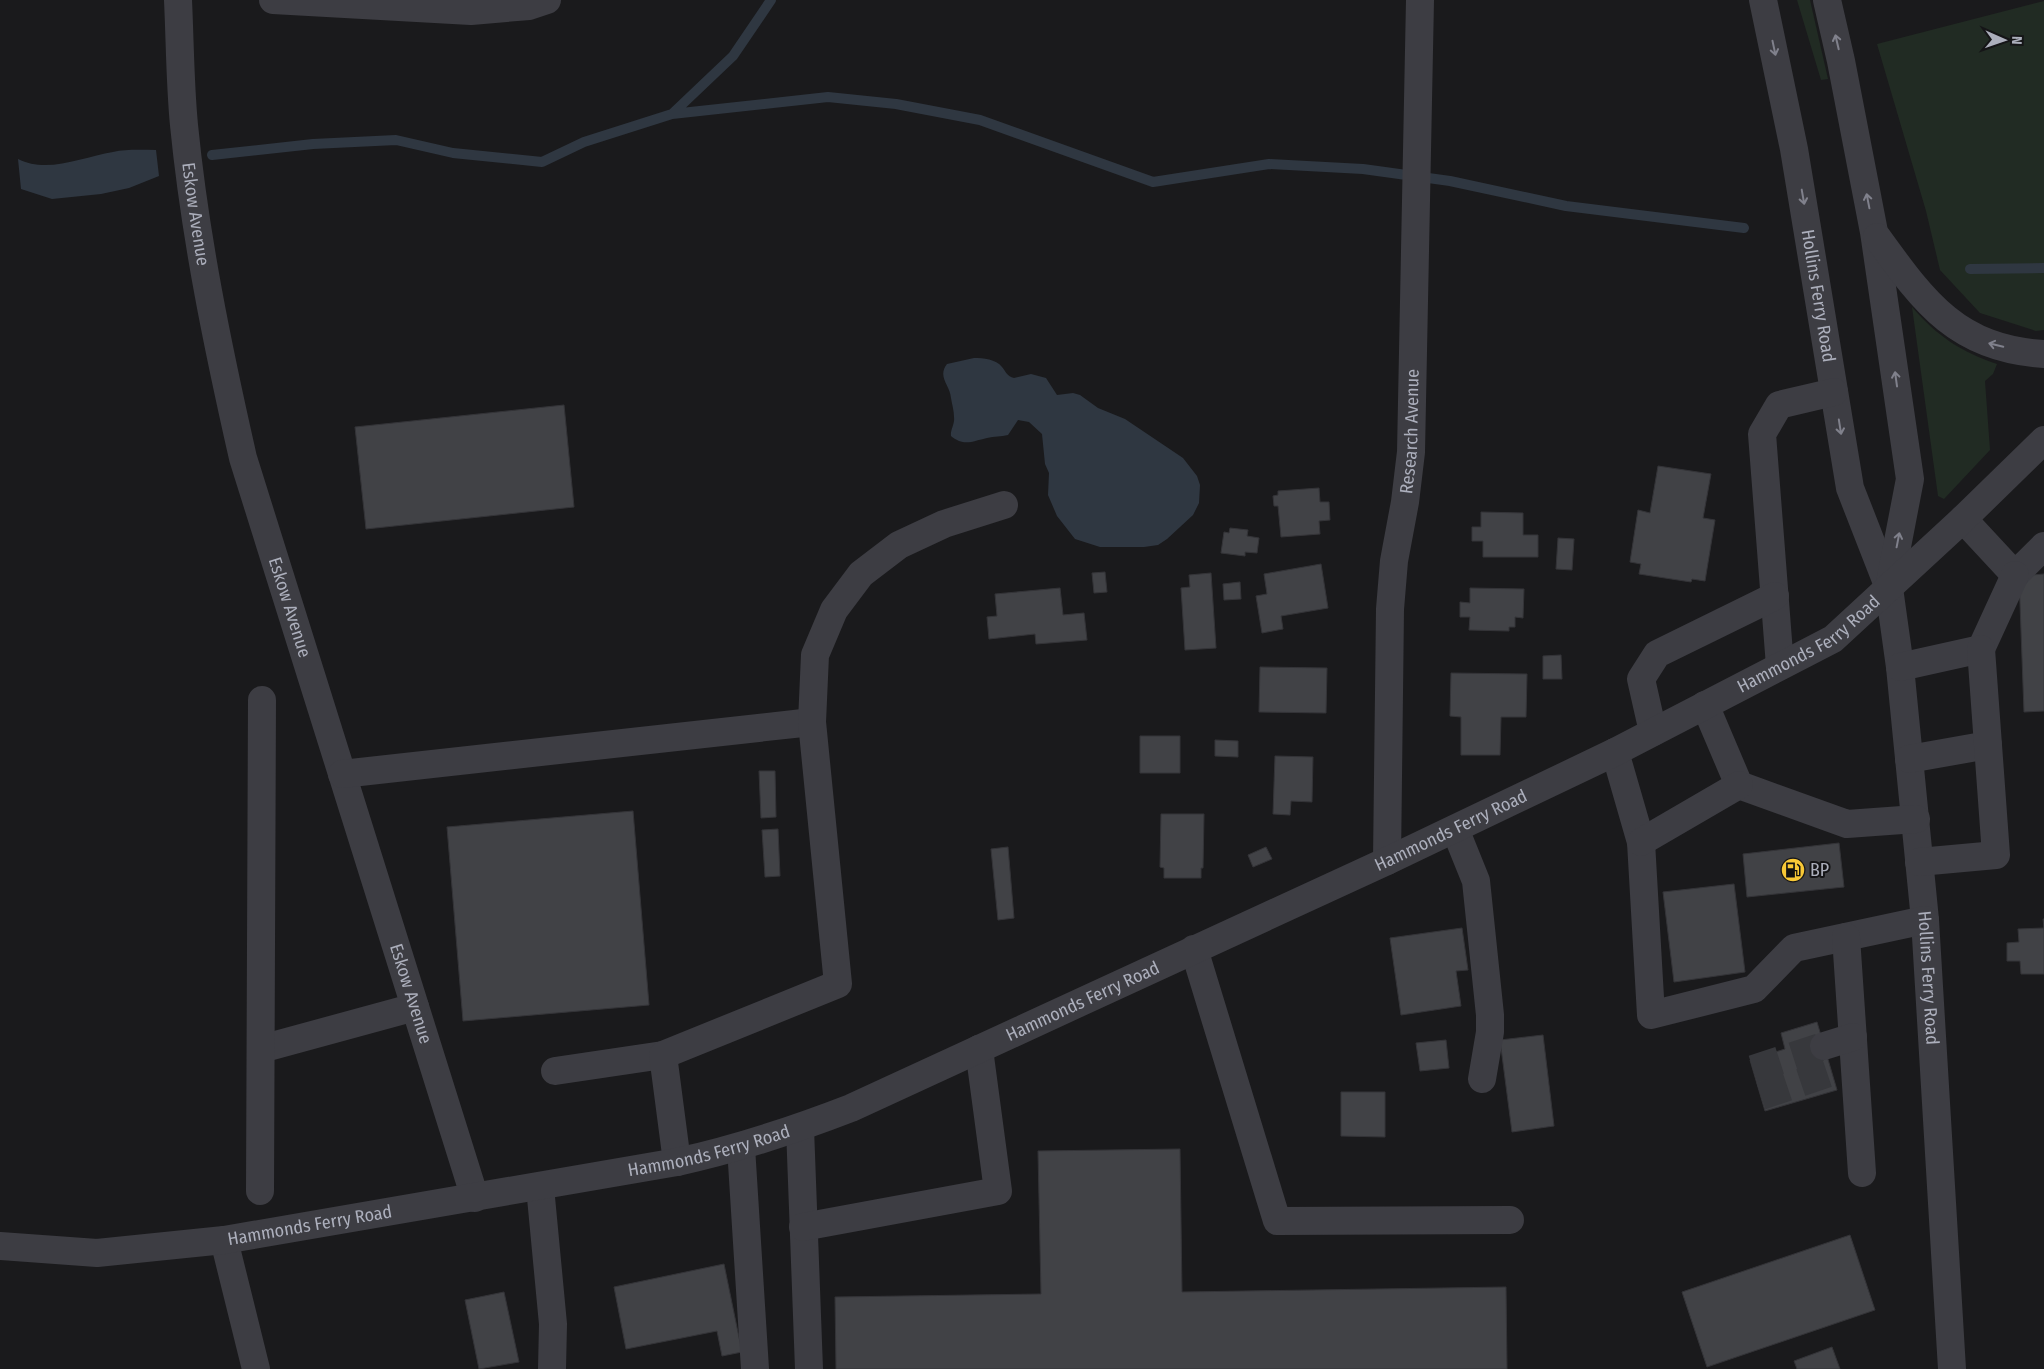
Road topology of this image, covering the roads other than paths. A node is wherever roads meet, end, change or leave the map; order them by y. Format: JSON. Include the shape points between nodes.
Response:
{"nodes":[{"id":1,"x":178,"y":0,"type":"edge"},
{"id":2,"x":273,"y":0,"type":"edge"},
{"id":3,"x":547,"y":0,"type":"edge"},
{"id":4,"x":1420,"y":0,"type":"edge"},
{"id":5,"x":1763,"y":0,"type":"edge"},
{"id":6,"x":1827,"y":0,"type":"edge"},
{"id":7,"x":1874,"y":232,"type":"junction"},
{"id":8,"x":2044,"y":354,"type":"edge"},
{"id":9,"x":1834,"y":392,"type":"junction"},
{"id":10,"x":2044,"y":440,"type":"edge"},
{"id":11,"x":1004,"y":505,"type":"dead end"},
{"id":12,"x":1963,"y":519,"type":"junction"},
{"id":13,"x":2044,"y":546,"type":"edge"},
{"id":14,"x":2015,"y":575,"type":"junction"},
{"id":15,"x":1889,"y":588,"type":"junction"},
{"id":16,"x":1775,"y":596,"type":"junction"},
{"id":17,"x":1981,"y":649,"type":"junction"},
{"id":18,"x":1780,"y":666,"type":"junction"},
{"id":19,"x":1900,"y":667,"type":"junction"},
{"id":20,"x":262,"y":700,"type":"dead end"},
{"id":21,"x":1705,"y":705,"type":"junction"},
{"id":22,"x":812,"y":722,"type":"junction"},
{"id":23,"x":1653,"y":732,"type":"junction"},
{"id":24,"x":1988,"y":745,"type":"junction"},
{"id":25,"x":1615,"y":752,"type":"junction"},
{"id":26,"x":1909,"y":759,"type":"junction"},
{"id":27,"x":342,"y":774,"type":"junction"},
{"id":28,"x":1740,"y":785,"type":"junction"},
{"id":29,"x":1916,"y":819,"type":"junction"},
{"id":30,"x":1455,"y":829,"type":"junction"},
{"id":31,"x":1641,"y":842,"type":"junction"},
{"id":32,"x":1387,"y":862,"type":"junction"},
{"id":33,"x":1919,"y":862,"type":"junction"},
{"id":34,"x":1925,"y":920,"type":"junction"},
{"id":35,"x":1846,"y":937,"type":"junction"},
{"id":36,"x":1194,"y":949,"type":"junction"},
{"id":37,"x":415,"y":1007,"type":"junction"},
{"id":38,"x":1853,"y":1037,"type":"junction"},
{"id":39,"x":1824,"y":1046,"type":"tunnel mouth"},
{"id":40,"x":261,"y":1049,"type":"junction"},
{"id":41,"x":979,"y":1049,"type":"junction"},
{"id":42,"x":663,"y":1055,"type":"junction"},
{"id":43,"x":555,"y":1071,"type":"dead end"},
{"id":44,"x":1482,"y":1079,"type":"dead end"},
{"id":45,"x":800,"y":1128,"type":"junction"},
{"id":46,"x":741,"y":1147,"type":"junction"},
{"id":47,"x":677,"y":1162,"type":"junction"},
{"id":48,"x":1862,"y":1173,"type":"dead end"},
{"id":49,"x":540,"y":1187,"type":"junction"},
{"id":50,"x":260,"y":1190,"type":"dead end"},
{"id":51,"x":475,"y":1198,"type":"junction"},
{"id":52,"x":1510,"y":1220,"type":"dead end"},
{"id":53,"x":803,"y":1227,"type":"junction"},
{"id":54,"x":224,"y":1240,"type":"junction"},
{"id":55,"x":0,"y":1246,"type":"edge"},
{"id":56,"x":256,"y":1369,"type":"edge"},
{"id":57,"x":552,"y":1369,"type":"edge"},
{"id":58,"x":755,"y":1369,"type":"edge"},
{"id":59,"x":809,"y":1369,"type":"edge"},
{"id":60,"x":1952,"y":1369,"type":"edge"}],
"edges":[{"from":1,"to":27,"type":"street","name":"Eskow Avenue","via":[[184,125],[220,356],[243,458]]},
{"from":2,"to":3,"type":"street","via":[[471,11],[529,6]]},
{"from":4,"to":32,"type":"street","name":"Research Avenue","via":[[1411,452],[1390,608]]},
{"from":5,"to":9,"type":"street","name":"Hollins Ferry Road","one_way":true,"via":[[1794,149]]},
{"from":7,"to":6,"type":"street","name":"Hollins Ferry Road","one_way":true},
{"from":8,"to":7,"type":"street","one_way":true,"via":[[1982,342],[1946,320],[1913,286]]},
{"from":15,"to":7,"type":"street","name":"Hollins Ferry Road","one_way":true,"via":[[1910,479]]},
{"from":9,"to":15,"type":"street","name":"Hollins Ferry Road","one_way":true,"via":[[1850,488]]},
{"from":9,"to":16,"type":"street","via":[[1778,405],[1762,434]]},
{"from":10,"to":12,"type":"street","name":"Hammonds Ferry Road"},
{"from":11,"to":22,"type":"street","via":[[944,524],[899,545],[861,574],[834,610],[815,655]]},
{"from":12,"to":14,"type":"street"},
{"from":12,"to":15,"type":"street","name":"Hammonds Ferry Road"},
{"from":13,"to":14,"type":"street"},
{"from":14,"to":17,"type":"street"},
{"from":15,"to":18,"type":"street","name":"Hammonds Ferry Road","via":[[1832,639]]},
{"from":15,"to":19,"type":"street","name":"Hollins Ferry Road"},
{"from":16,"to":18,"type":"street"},
{"from":16,"to":23,"type":"street","via":[[1657,654],[1641,679]]},
{"from":17,"to":19,"type":"street"},
{"from":17,"to":24,"type":"street"},
{"from":18,"to":21,"type":"street","name":"Hammonds Ferry Road"},
{"from":19,"to":26,"type":"street","name":"Hollins Ferry Road"},
{"from":20,"to":40,"type":"street"},
{"from":21,"to":23,"type":"street","name":"Hammonds Ferry Road"},
{"from":21,"to":28,"type":"street"},
{"from":22,"to":27,"type":"street"},
{"from":22,"to":42,"type":"street","via":[[838,984]]},
{"from":23,"to":25,"type":"street","name":"Hammonds Ferry Road"},
{"from":24,"to":26,"type":"street"},
{"from":24,"to":33,"type":"street","via":[[1996,855]]},
{"from":25,"to":30,"type":"street","name":"Hammonds Ferry Road"},
{"from":25,"to":31,"type":"street"},
{"from":26,"to":29,"type":"street","name":"Hollins Ferry Road"},
{"from":27,"to":37,"type":"street","name":"Eskow Avenue"},
{"from":28,"to":29,"type":"street","via":[[1847,824]]},
{"from":28,"to":31,"type":"street"},
{"from":29,"to":33,"type":"street","name":"Hollins Ferry Road"},
{"from":30,"to":32,"type":"street","name":"Hammonds Ferry Road"},
{"from":30,"to":44,"type":"street","via":[[1476,881],[1490,1015]]},
{"from":31,"to":35,"type":"street","via":[[1651,1015],[1754,989],[1794,948]]},
{"from":32,"to":36,"type":"street","name":"Hammonds Ferry Road"},
{"from":33,"to":34,"type":"street","name":"Hollins Ferry Road"},
{"from":34,"to":35,"type":"street"},
{"from":34,"to":60,"type":"street","name":"Hollins Ferry Road"},
{"from":35,"to":38,"type":"street"},
{"from":36,"to":41,"type":"street","name":"Hammonds Ferry Road"},
{"from":36,"to":52,"type":"street","via":[[1277,1221]]},
{"from":37,"to":40,"type":"street"},
{"from":37,"to":51,"type":"street","name":"Eskow Avenue"},
{"from":38,"to":39,"type":"street"},
{"from":38,"to":48,"type":"street","via":[[1843,1069]]},
{"from":40,"to":50,"type":"street"},
{"from":41,"to":45,"type":"street","name":"Hammonds Ferry Road"},
{"from":41,"to":53,"type":"street","via":[[998,1191]]},
{"from":42,"to":43,"type":"street"},
{"from":42,"to":47,"type":"street"},
{"from":45,"to":46,"type":"street","name":"Hammonds Ferry Road"},
{"from":45,"to":53,"type":"street"},
{"from":46,"to":47,"type":"street","name":"Hammonds Ferry Road"},
{"from":46,"to":58,"type":"street"},
{"from":47,"to":49,"type":"street","name":"Hammonds Ferry Road"},
{"from":49,"to":51,"type":"street","name":"Hammonds Ferry Road"},
{"from":49,"to":57,"type":"street","via":[[553,1324]]},
{"from":51,"to":54,"type":"street","name":"Hammonds Ferry Road"},
{"from":53,"to":59,"type":"street"},
{"from":54,"to":55,"type":"street","name":"Hammonds Ferry Road","via":[[97,1253]]},
{"from":54,"to":56,"type":"street"}]}
